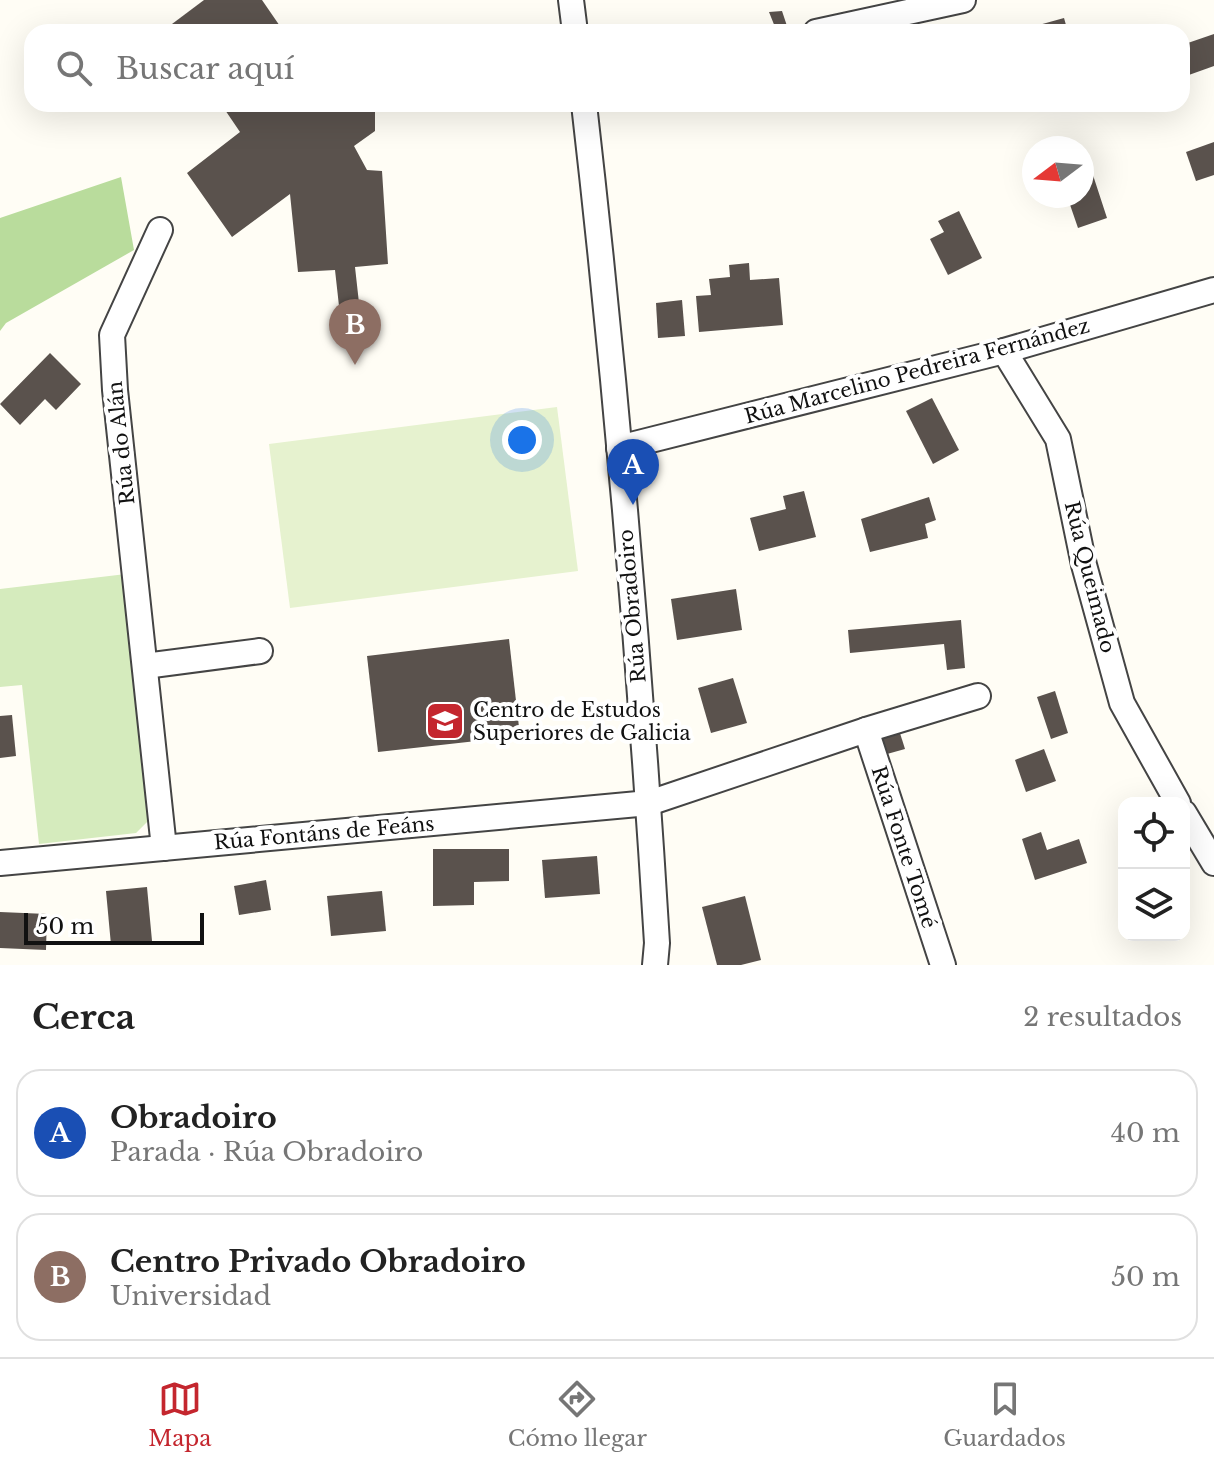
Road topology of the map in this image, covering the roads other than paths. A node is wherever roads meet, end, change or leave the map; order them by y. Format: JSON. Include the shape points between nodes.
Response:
{"nodes":[{"id":1,"x":571,"y":0,"type":"edge"},
{"id":2,"x":963,"y":0,"type":"edge"},
{"id":3,"x":574,"y":24,"type":"edge"},
{"id":4,"x":853,"y":24,"type":"edge"},
{"id":5,"x":585,"y":112,"type":"edge"},
{"id":6,"x":160,"y":230,"type":"dead end"},
{"id":7,"x":1214,"y":290,"type":"edge"},
{"id":8,"x":1004,"y":351,"type":"junction"},
{"id":9,"x":619,"y":448,"type":"junction"},
{"id":10,"x":260,"y":651,"type":"dead end"},
{"id":11,"x":145,"y":666,"type":"junction"},
{"id":12,"x":978,"y":696,"type":"dead end"},
{"id":13,"x":866,"y":730,"type":"junction"},
{"id":14,"x":1175,"y":797,"type":"edge"},
{"id":15,"x":649,"y":803,"type":"junction"},
{"id":16,"x":1190,"y":823,"type":"edge"},
{"id":17,"x":164,"y":848,"type":"junction"},
{"id":18,"x":0,"y":863,"type":"edge"},
{"id":19,"x":1214,"y":863,"type":"edge"},
{"id":20,"x":655,"y":965,"type":"edge"},
{"id":21,"x":943,"y":965,"type":"edge"}],
"edges":[{"from":1,"to":3,"type":"street"},
{"from":2,"to":4,"type":"street"},
{"from":5,"to":9,"type":"street","name":"Rúa Obradoiro"},
{"from":6,"to":11,"type":"street","name":"Rúa do Alán","via":[[112,335]]},
{"from":7,"to":8,"type":"street","name":"Rúa Marcelino Pedreira Fernández"},
{"from":8,"to":9,"type":"street","name":"Rúa Marcelino Pedreira Fernández"},
{"from":8,"to":14,"type":"street","name":"Rúa Queimado","via":[[1058,439],[1084,565],[1122,703]]},
{"from":9,"to":15,"type":"street","name":"Rúa Obradoiro"},
{"from":10,"to":11,"type":"street"},
{"from":11,"to":17,"type":"street","name":"Rúa do Alán"},
{"from":12,"to":13,"type":"street"},
{"from":13,"to":15,"type":"street"},
{"from":13,"to":21,"type":"street","name":"Rúa Fonte Tomé"},
{"from":15,"to":17,"type":"street","name":"Rúa Fontáns de Feáns"},
{"from":15,"to":20,"type":"street","name":"Rúa Obradoiro"},
{"from":16,"to":19,"type":"street"},
{"from":17,"to":18,"type":"street","name":"Rúa Fontáns de Feáns"}]}
